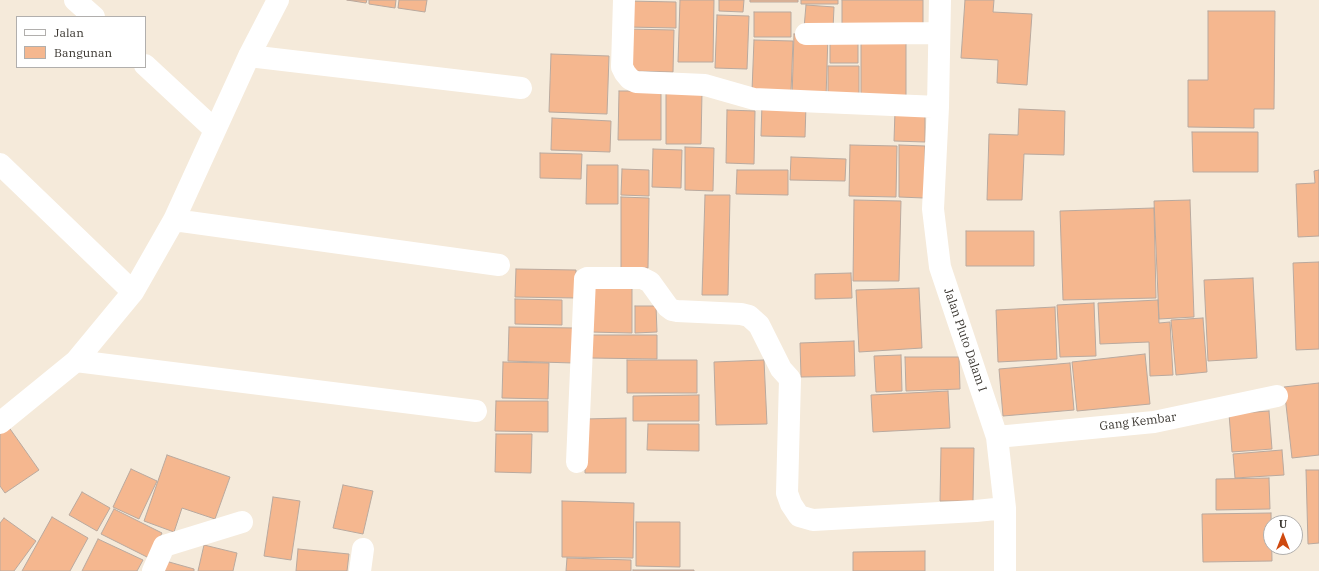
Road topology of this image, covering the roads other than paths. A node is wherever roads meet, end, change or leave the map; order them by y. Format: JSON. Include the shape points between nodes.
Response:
{"nodes":[{"id":1,"x":75,"y":0,"type":"edge"},
{"id":2,"x":278,"y":0,"type":"edge"},
{"id":3,"x":624,"y":0,"type":"edge"},
{"id":4,"x":940,"y":0,"type":"edge"},
{"id":5,"x":93,"y":16,"type":"edge"},
{"id":6,"x":939,"y":33,"type":"junction"},
{"id":7,"x":806,"y":34,"type":"dead end"},
{"id":8,"x":249,"y":56,"type":"junction"},
{"id":9,"x":146,"y":66,"type":"edge"},
{"id":10,"x":521,"y":88,"type":"dead end"},
{"id":11,"x":938,"y":107,"type":"junction"},
{"id":12,"x":215,"y":130,"type":"junction"},
{"id":13,"x":0,"y":164,"type":"edge"},
{"id":14,"x":174,"y":220,"type":"junction"},
{"id":15,"x":499,"y":265,"type":"dead end"},
{"id":16,"x":133,"y":292,"type":"junction"},
{"id":17,"x":76,"y":361,"type":"junction"},
{"id":18,"x":1277,"y":396,"type":"dead end"},
{"id":19,"x":476,"y":411,"type":"dead end"},
{"id":20,"x":0,"y":423,"type":"edge"},
{"id":21,"x":997,"y":437,"type":"junction"},
{"id":22,"x":576,"y":462,"type":"dead end"},
{"id":23,"x":1005,"y":508,"type":"junction"},
{"id":24,"x":242,"y":522,"type":"dead end"},
{"id":25,"x":363,"y":549,"type":"dead end"},
{"id":26,"x":153,"y":571,"type":"edge"},
{"id":27,"x":360,"y":571,"type":"edge"},
{"id":28,"x":1006,"y":571,"type":"edge"}],
"edges":[{"from":1,"to":5,"type":"street"},
{"from":2,"to":8,"type":"street"},
{"from":3,"to":11,"type":"street","via":[[622,67],[630,79],[636,82],[706,85],[754,99]]},
{"from":4,"to":6,"type":"street","name":"Jalan Pluto Dalam I"},
{"from":6,"to":7,"type":"street"},
{"from":6,"to":11,"type":"street","name":"Jalan Pluto Dalam I"},
{"from":8,"to":10,"type":"street"},
{"from":8,"to":12,"type":"street"},
{"from":9,"to":12,"type":"street"},
{"from":11,"to":21,"type":"street","name":"Jalan Pluto Dalam I","via":[[933,209],[940,267]]},
{"from":12,"to":14,"type":"street"},
{"from":13,"to":16,"type":"street"},
{"from":14,"to":15,"type":"street"},
{"from":14,"to":16,"type":"street"},
{"from":16,"to":17,"type":"street"},
{"from":17,"to":19,"type":"street"},
{"from":17,"to":20,"type":"street"},
{"from":18,"to":21,"type":"street","name":"Gang Kembar","via":[[1154,422]]},
{"from":21,"to":23,"type":"street","name":"Jalan Pluto Dalam I"},
{"from":22,"to":23,"type":"street","via":[[585,279],[642,278],[650,282],[672,310],[741,314],[749,316],[759,325],[781,369],[790,379],[787,493],[799,516],[813,520]]},
{"from":23,"to":28,"type":"street","name":"Jalan Pluto Dalam I"},
{"from":24,"to":26,"type":"street","via":[[164,546]]},
{"from":25,"to":27,"type":"street"}]}
